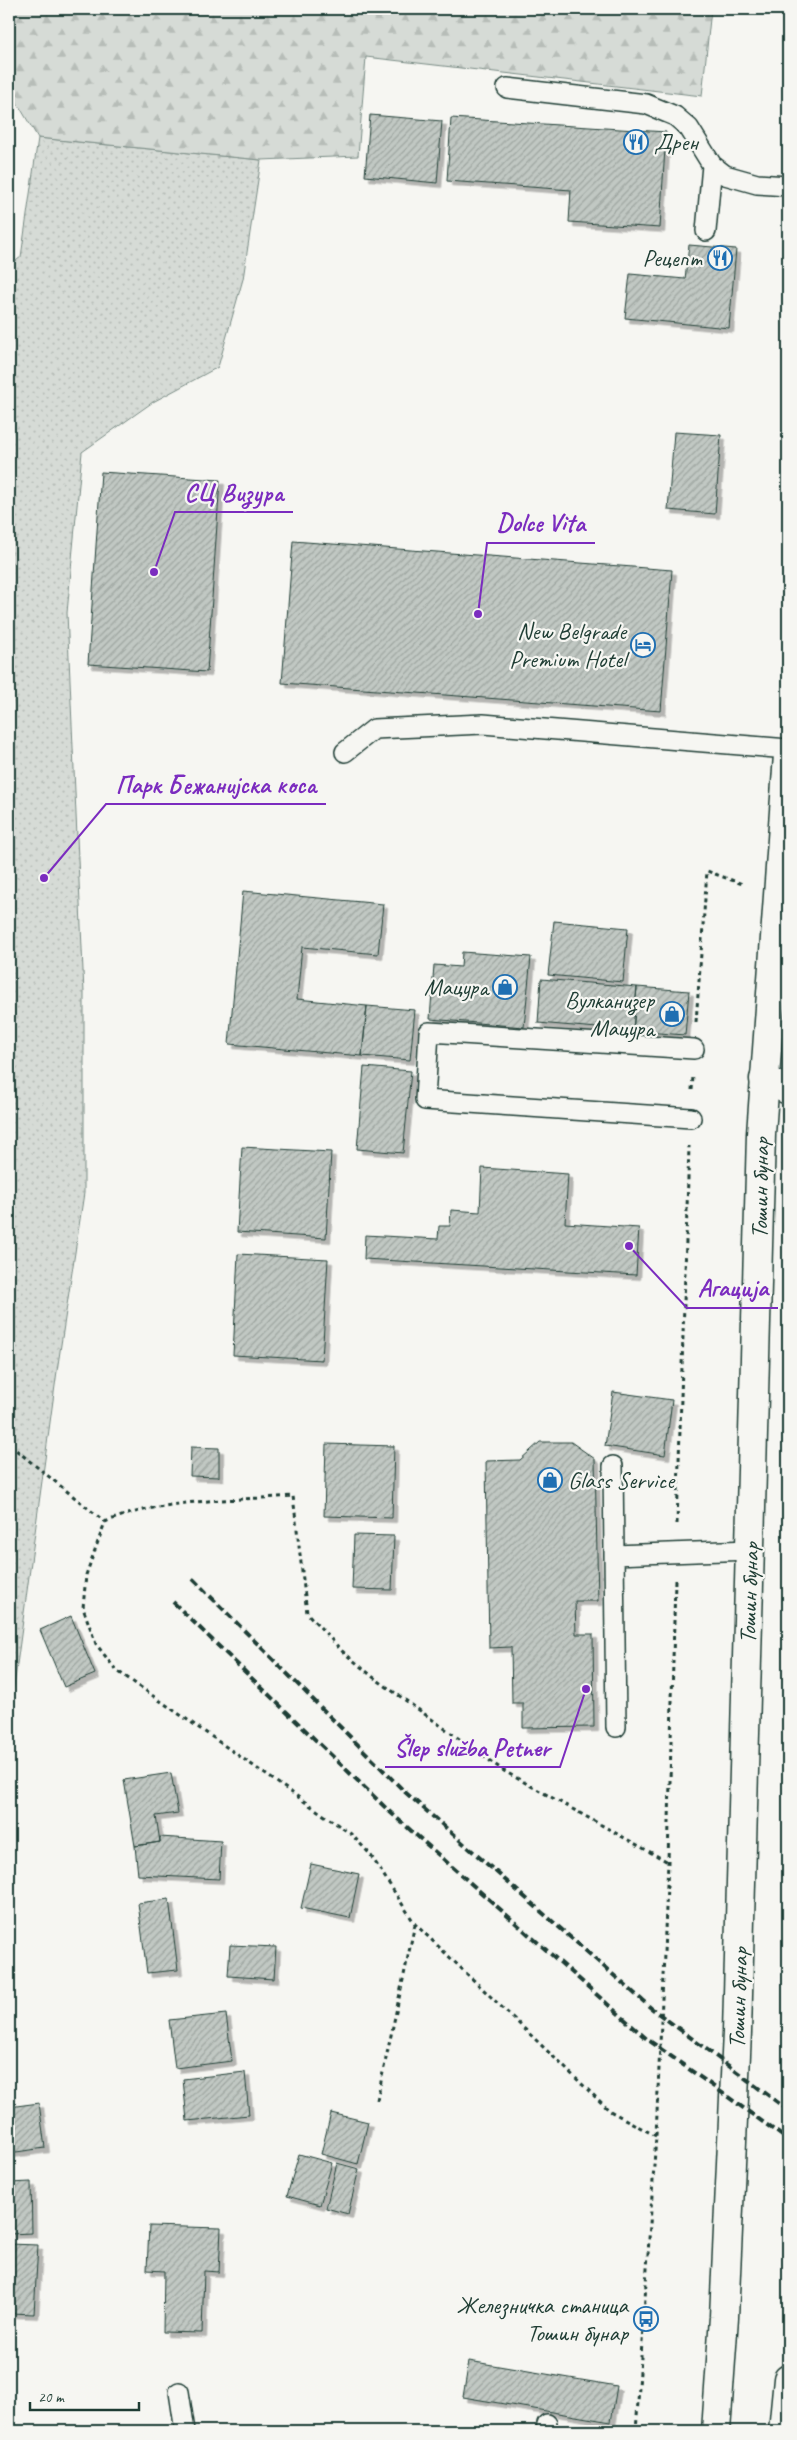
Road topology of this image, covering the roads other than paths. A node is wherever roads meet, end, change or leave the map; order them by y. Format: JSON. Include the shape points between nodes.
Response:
{"nodes":[{"id":1,"x":507,"y":88,"type":"dead end"},
{"id":2,"x":712,"y":165,"type":"junction"},
{"id":3,"x":788,"y":186,"type":"edge"},
{"id":4,"x":706,"y":231,"type":"dead end"},
{"id":5,"x":788,"y":749,"type":"edge"},
{"id":6,"x":345,"y":752,"type":"dead end"},
{"id":7,"x":788,"y":755,"type":"edge"},
{"id":8,"x":780,"y":977,"type":"edge"},
{"id":9,"x":694,"y":1049,"type":"road end"},
{"id":10,"x":776,"y":1084,"type":"edge"},
{"id":11,"x":691,"y":1118,"type":"road end"},
{"id":12,"x":613,"y":1466,"type":"dead end"},
{"id":13,"x":750,"y":1550,"type":"junction"},
{"id":14,"x":614,"y":1555,"type":"junction"},
{"id":15,"x":616,"y":1727,"type":"dead end"},
{"id":16,"x":788,"y":2379,"type":"edge"},
{"id":17,"x":179,"y":2392,"type":"dead end"},
{"id":18,"x":186,"y":2431,"type":"edge"},
{"id":19,"x":716,"y":2431,"type":"edge"},
{"id":20,"x":783,"y":2431,"type":"edge"}],
"edges":[{"from":1,"to":2,"type":"lane","via":[[646,104],[675,116],[689,128]]},
{"from":2,"to":3,"type":"lane","via":[[725,174],[757,184]]},
{"from":2,"to":4,"type":"lane"},
{"from":5,"to":6,"type":"lane","via":[[483,724],[374,729]]},
{"from":7,"to":8,"type":"main road","name":"Тошин бунар"},
{"from":8,"to":10,"type":"main road","name":"Тошин бунар"},
{"from":9,"to":11,"type":"lane","via":[[429,1032],[425,1100]]},
{"from":10,"to":13,"type":"main road","name":"Тошин бунар","via":[[761,1134]]},
{"from":12,"to":14,"type":"lane"},
{"from":13,"to":14,"type":"lane"},
{"from":13,"to":19,"type":"main road","name":"Тошин бунар","via":[[737,2042]]},
{"from":14,"to":15,"type":"lane"},
{"from":16,"to":20,"type":"main road"},
{"from":17,"to":18,"type":"lane"}]}
